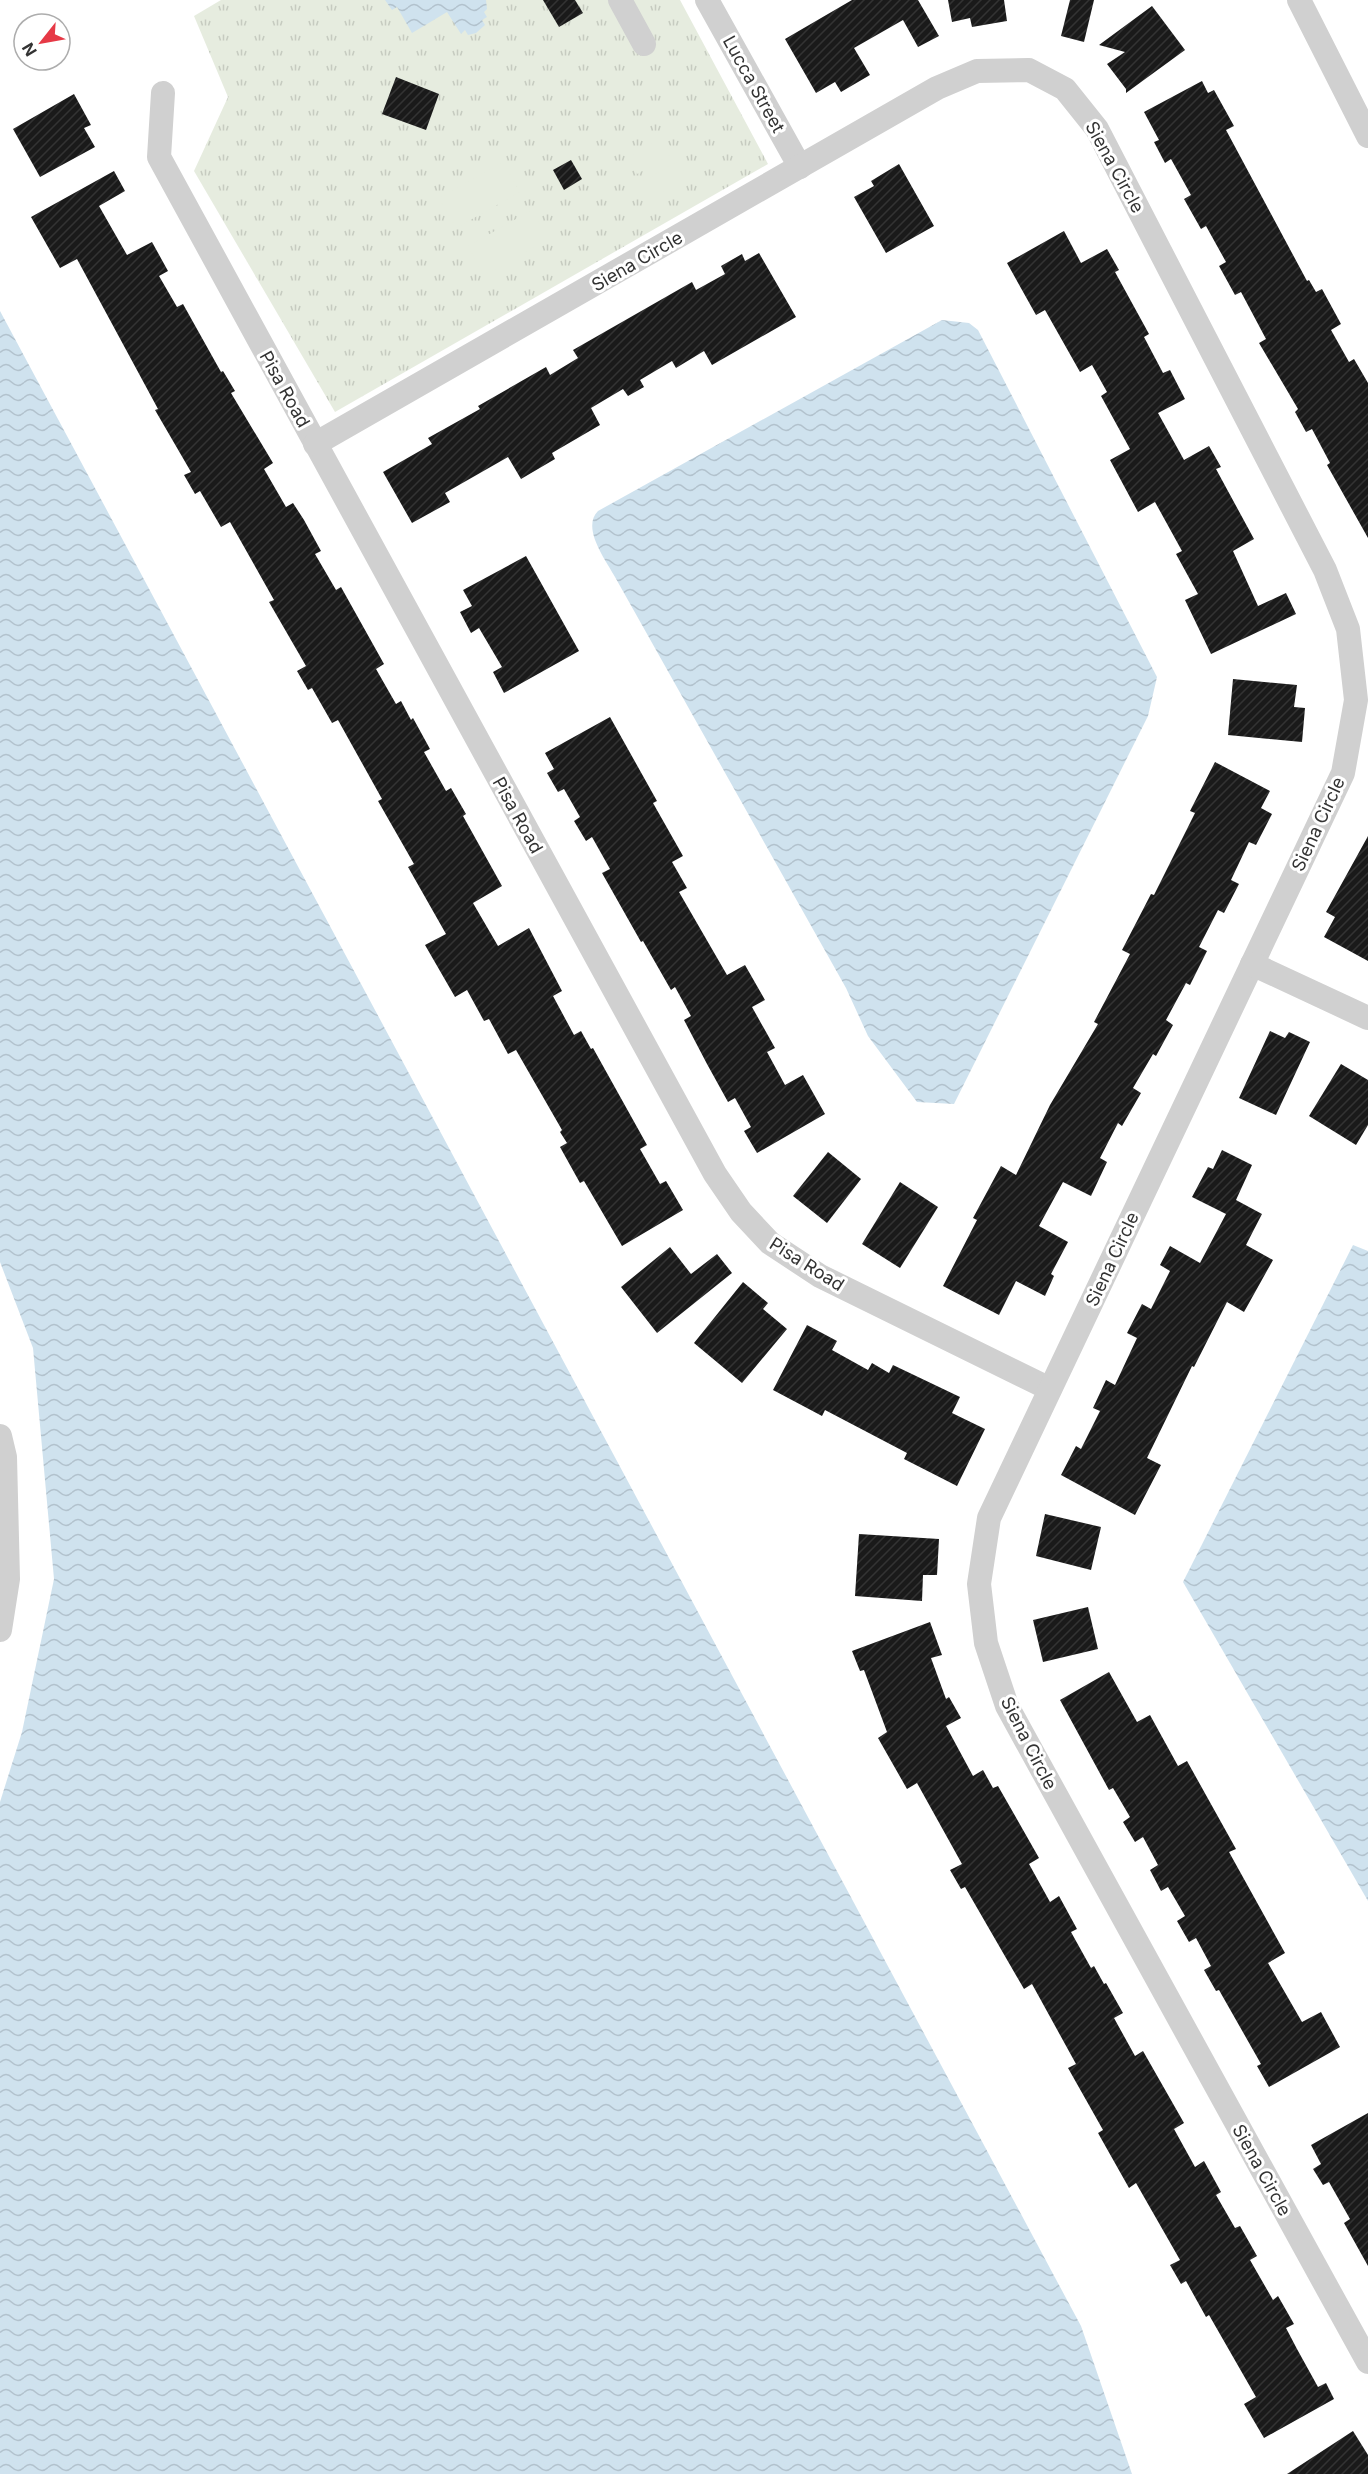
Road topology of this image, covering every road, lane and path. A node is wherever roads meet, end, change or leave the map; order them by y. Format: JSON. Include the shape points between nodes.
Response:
{"nodes":[{"id":1,"x":620,"y":0,"type":"edge"},
{"id":2,"x":707,"y":0,"type":"edge"},
{"id":3,"x":1299,"y":0,"type":"edge"},
{"id":4,"x":644,"y":44,"type":"dead end"},
{"id":5,"x":163,"y":93,"type":"dead end"},
{"id":6,"x":1368,"y":136,"type":"edge"},
{"id":7,"x":800,"y":167,"type":"junction"},
{"id":8,"x":315,"y":444,"type":"junction"},
{"id":9,"x":1252,"y":964,"type":"junction"},
{"id":10,"x":1368,"y":1018,"type":"edge"},
{"id":11,"x":1050,"y":1389,"type":"junction"},
{"id":12,"x":0,"y":1436,"type":"edge"},
{"id":13,"x":4,"y":1580,"type":"edge"},
{"id":14,"x":0,"y":1630,"type":"edge"},
{"id":15,"x":1368,"y":2362,"type":"edge"}],
"edges":[{"from":1,"to":4,"type":"street"},
{"from":2,"to":7,"type":"street","name":"Lucca Street"},
{"from":3,"to":6,"type":"street"},
{"from":5,"to":8,"type":"street","name":"Pisa Road","via":[[159,157]]},
{"from":7,"to":8,"type":"street","name":"Siena Circle"},
{"from":7,"to":9,"type":"street","name":"Siena Circle","via":[[937,88],[977,70],[1029,70],[1065,89],[1097,129],[1325,570],[1348,629],[1356,700],[1343,773]]},
{"from":8,"to":11,"type":"street","name":"Pisa Road","via":[[715,1174],[741,1212],[770,1243],[820,1276]]},
{"from":9,"to":10,"type":"street"},
{"from":9,"to":11,"type":"street","name":"Siena Circle"},
{"from":11,"to":15,"type":"street","name":"Siena Circle","via":[[989,1518],[979,1584],[987,1643],[1007,1706]]},
{"from":12,"to":13,"type":"street","via":[[5,1457]]},
{"from":13,"to":14,"type":"street"}]}
